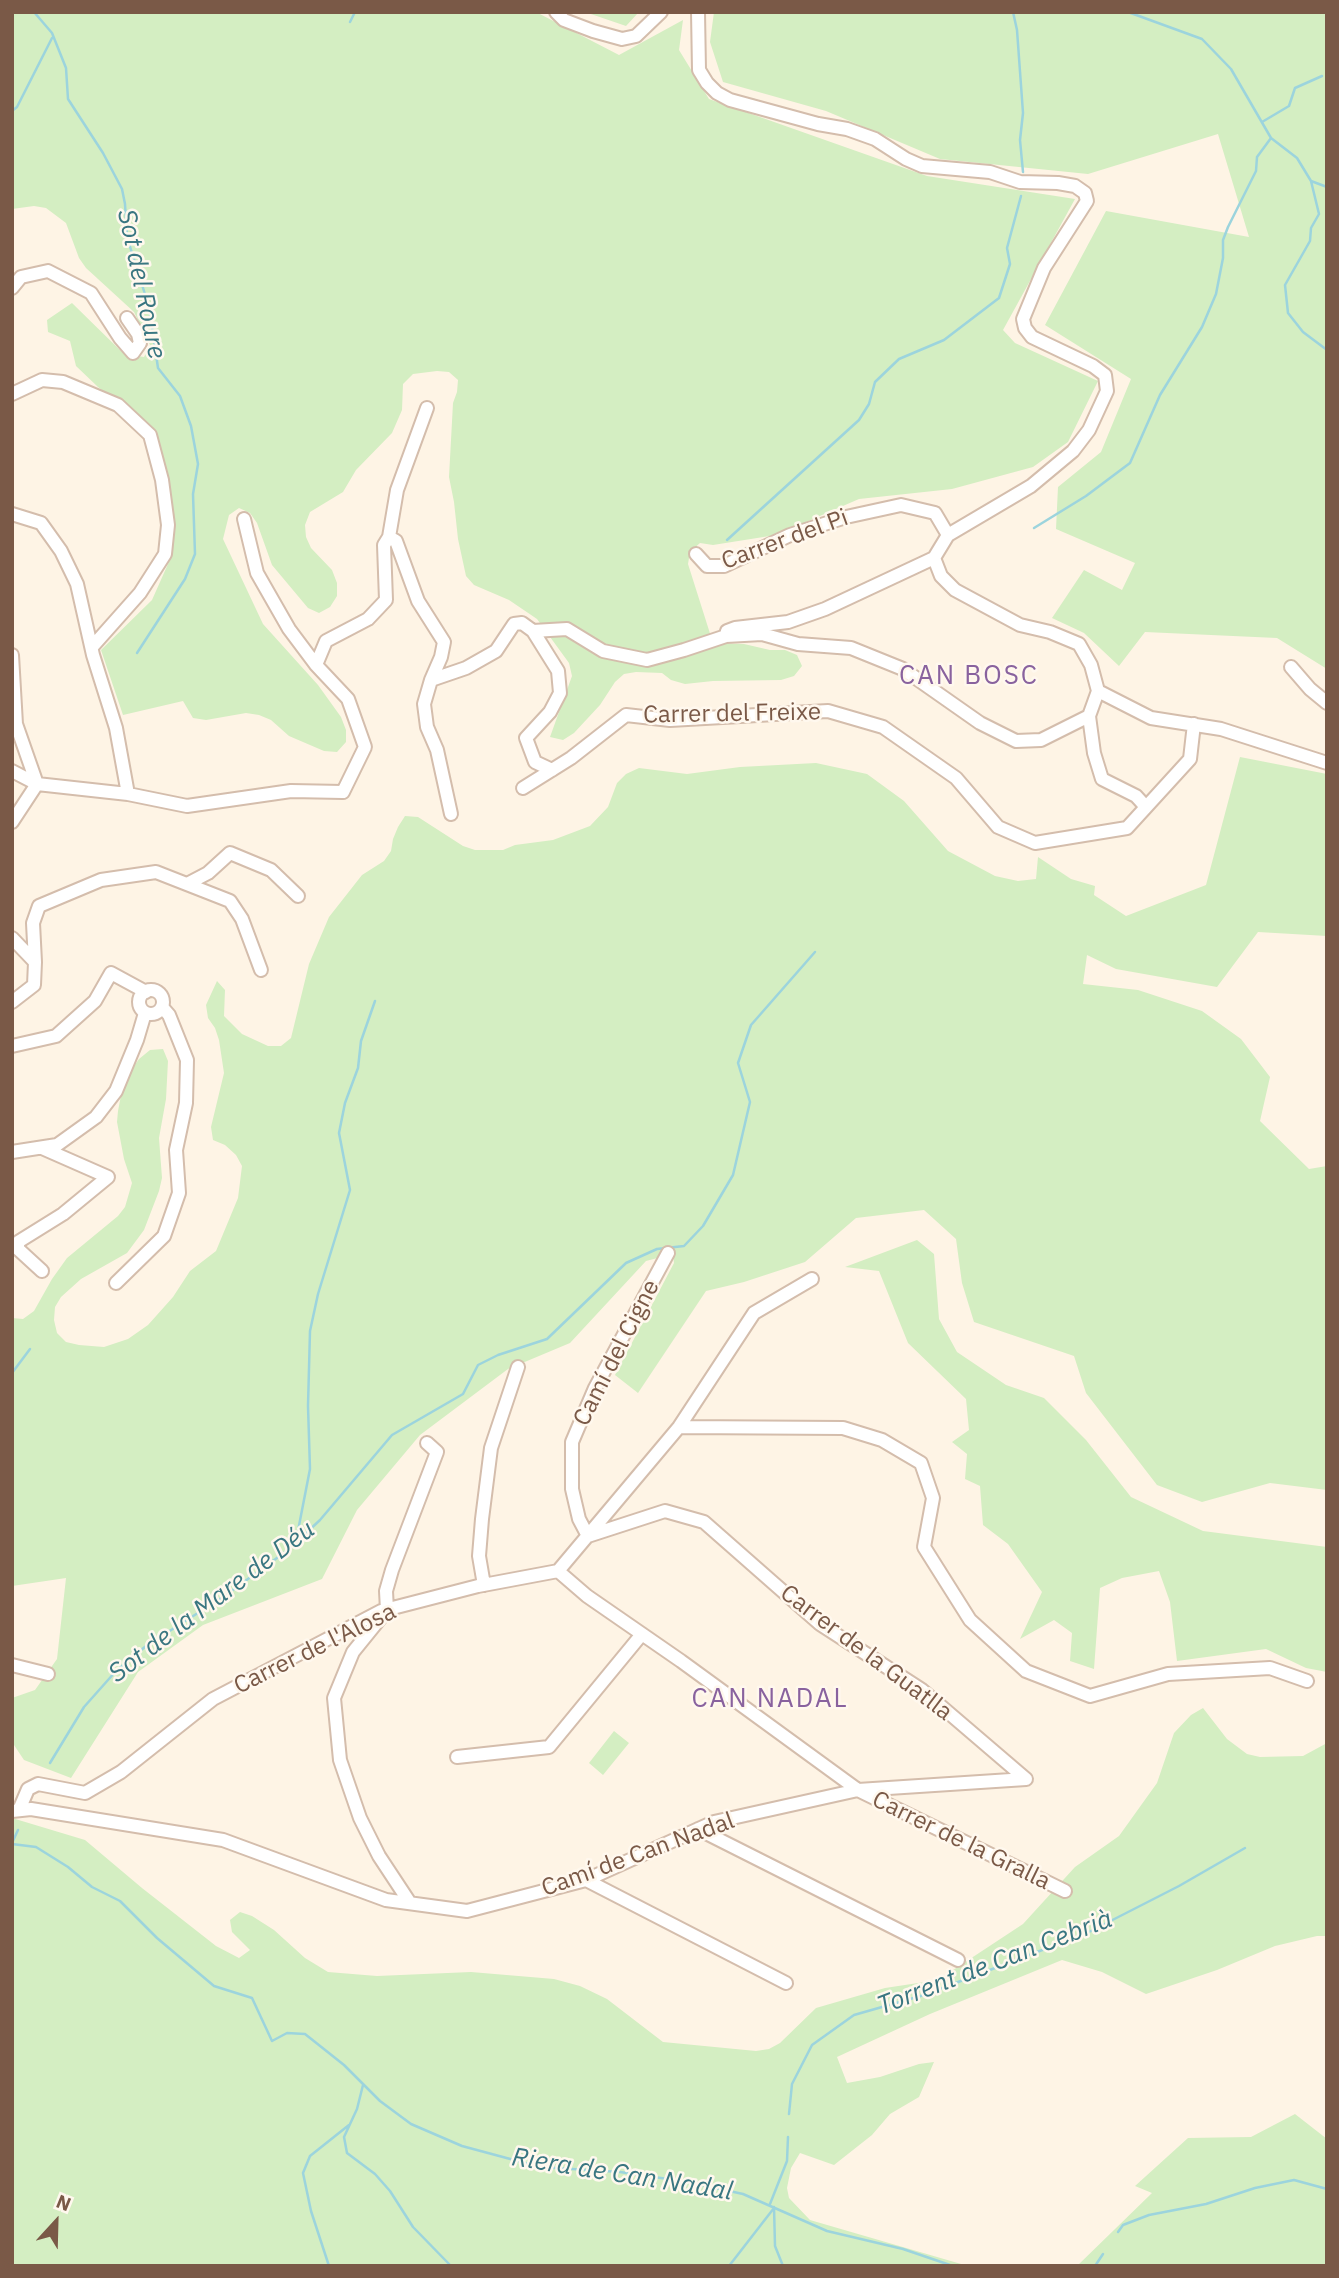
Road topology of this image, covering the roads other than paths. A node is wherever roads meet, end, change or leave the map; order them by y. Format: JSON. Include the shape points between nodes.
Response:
{"nodes":[{"id":1,"x":556,"y":12,"type":"edge"},
{"id":2,"x":661,"y":12,"type":"edge"},
{"id":3,"x":698,"y":12,"type":"edge"},
{"id":4,"x":12,"y":288,"type":"edge"},
{"id":5,"x":127,"y":318,"type":"dead end"},
{"id":6,"x":12,"y":394,"type":"edge"},
{"id":7,"x":427,"y":408,"type":"dead end"},
{"id":8,"x":12,"y":514,"type":"edge"},
{"id":9,"x":244,"y":519,"type":"dead end"},
{"id":10,"x":948,"y":535,"type":"junction"},
{"id":11,"x":386,"y":541,"type":"junction"},
{"id":12,"x":696,"y":554,"type":"dead end"},
{"id":13,"x":934,"y":558,"type":"junction"},
{"id":14,"x":533,"y":631,"type":"junction"},
{"id":15,"x":726,"y":636,"type":"junction"},
{"id":16,"x":92,"y":647,"type":"junction"},
{"id":17,"x":12,"y":654,"type":"edge"},
{"id":18,"x":316,"y":665,"type":"junction"},
{"id":19,"x":1291,"y":667,"type":"dead end"},
{"id":20,"x":431,"y":680,"type":"junction"},
{"id":21,"x":1098,"y":691,"type":"junction"},
{"id":22,"x":1327,"y":703,"type":"edge"},
{"id":23,"x":1089,"y":716,"type":"junction"},
{"id":24,"x":1194,"y":724,"type":"junction"},
{"id":25,"x":1327,"y":763,"type":"edge"},
{"id":26,"x":552,"y":769,"type":"junction"},
{"id":27,"x":12,"y":771,"type":"edge"},
{"id":28,"x":37,"y":784,"type":"junction"},
{"id":29,"x":523,"y":788,"type":"dead end"},
{"id":30,"x":128,"y":794,"type":"junction"},
{"id":31,"x":1146,"y":807,"type":"junction"},
{"id":32,"x":451,"y":814,"type":"dead end"},
{"id":33,"x":12,"y":822,"type":"edge"},
{"id":34,"x":187,"y":884,"type":"junction"},
{"id":35,"x":298,"y":896,"type":"dead end"},
{"id":36,"x":12,"y":938,"type":"edge"},
{"id":37,"x":35,"y":962,"type":"junction"},
{"id":38,"x":261,"y":970,"type":"dead end"},
{"id":39,"x":146,"y":992,"type":"junction"},
{"id":40,"x":12,"y":1002,"type":"edge"},
{"id":41,"x":162,"y":1007,"type":"junction"},
{"id":42,"x":145,"y":1013,"type":"junction"},
{"id":43,"x":12,"y":1046,"type":"edge"},
{"id":44,"x":42,"y":1148,"type":"junction"},
{"id":45,"x":12,"y":1153,"type":"edge"},
{"id":46,"x":668,"y":1253,"type":"dead end"},
{"id":47,"x":42,"y":1271,"type":"dead end"},
{"id":48,"x":812,"y":1279,"type":"dead end"},
{"id":49,"x":116,"y":1283,"type":"dead end"},
{"id":50,"x":518,"y":1367,"type":"dead end"},
{"id":51,"x":679,"y":1427,"type":"junction"},
{"id":52,"x":427,"y":1443,"type":"dead end"},
{"id":53,"x":588,"y":1536,"type":"junction"},
{"id":54,"x":558,"y":1571,"type":"junction"},
{"id":55,"x":484,"y":1585,"type":"junction"},
{"id":56,"x":387,"y":1610,"type":"junction"},
{"id":57,"x":642,"y":1634,"type":"junction"},
{"id":58,"x":12,"y":1665,"type":"edge"},
{"id":59,"x":48,"y":1674,"type":"dead end"},
{"id":60,"x":1307,"y":1681,"type":"dead end"},
{"id":61,"x":457,"y":1757,"type":"dead end"},
{"id":62,"x":1026,"y":1779,"type":"joint"},
{"id":63,"x":858,"y":1790,"type":"junction"},
{"id":64,"x":16,"y":1811,"type":"edge"},
{"id":65,"x":698,"y":1829,"type":"junction"},
{"id":66,"x":586,"y":1880,"type":"junction"},
{"id":67,"x":1065,"y":1891,"type":"dead end"},
{"id":68,"x":411,"y":1903,"type":"junction"},
{"id":69,"x":958,"y":1960,"type":"dead end"},
{"id":70,"x":786,"y":1983,"type":"dead end"}],
"edges":[{"from":1,"to":2,"type":"street","via":[[564,20],[622,39],[636,36]]},
{"from":3,"to":10,"type":"street","via":[[699,70],[717,93],[730,100],[848,129],[922,166],[990,172],[1020,182],[1058,183],[1085,193],[1087,201],[1044,268],[1023,319],[1032,337],[1094,366],[1105,376],[1107,391],[1073,452],[1031,486]]},
{"from":4,"to":5,"type":"street","via":[[22,277],[48,271],[91,293],[133,353],[140,343]]},
{"from":6,"to":16,"type":"street","via":[[42,380],[63,382],[118,405],[150,435],[168,525],[165,554],[140,593]]},
{"from":7,"to":11,"type":"street","via":[[397,490]]},
{"from":8,"to":16,"type":"street","via":[[41,523],[61,551],[77,584]]},
{"from":9,"to":18,"type":"street","via":[[257,573]]},
{"from":10,"to":12,"type":"street","name":"Carrer del Pi","via":[[936,513],[901,505],[846,516],[790,535],[724,566],[707,566]]},
{"from":10,"to":13,"type":"street"},
{"from":11,"to":18,"type":"street","via":[[386,600],[368,620],[326,641]]},
{"from":11,"to":20,"type":"street","via":[[396,541],[418,601],[444,642]]},
{"from":13,"to":15,"type":"street","via":[[825,609],[788,621],[735,628]]},
{"from":13,"to":21,"type":"street","via":[[955,590],[1020,625],[1079,644]]},
{"from":14,"to":15,"type":"street","via":[[567,629],[603,651],[647,660]]},
{"from":14,"to":20,"type":"street","via":[[522,623],[514,624],[496,651]]},
{"from":14,"to":26,"type":"street","via":[[558,671],[560,693],[526,738],[535,762]]},
{"from":15,"to":23,"type":"street","via":[[762,634],[798,644],[850,648],[903,669],[980,723],[1016,741],[1041,740]]},
{"from":16,"to":30,"type":"street","via":[[116,728]]},
{"from":17,"to":28,"type":"street","via":[[16,724]]},
{"from":18,"to":30,"type":"street","via":[[348,699],[365,747],[342,792],[291,791],[187,806]]},
{"from":19,"to":22,"type":"street"},
{"from":20,"to":32,"type":"street","via":[[424,704],[427,727],[437,750]]},
{"from":21,"to":23,"type":"street"},
{"from":21,"to":24,"type":"street","via":[[1151,718]]},
{"from":23,"to":31,"type":"street","via":[[1102,779],[1136,796]]},
{"from":24,"to":25,"type":"street"},
{"from":24,"to":31,"type":"street","name":"Carrer del Freixe","via":[[1189,759]]},
{"from":26,"to":29,"type":"street","name":"Carrer del Freixe"},
{"from":26,"to":31,"type":"street","name":"Carrer del Freixe","via":[[626,715],[670,720],[828,710],[883,727],[956,778],[998,827],[1035,843],[1127,828]]},
{"from":27,"to":28,"type":"street"},
{"from":28,"to":30,"type":"street"},
{"from":28,"to":33,"type":"street"},
{"from":34,"to":35,"type":"street","via":[[230,853],[271,870]]},
{"from":34,"to":37,"type":"street","via":[[156,873],[101,880],[39,906],[33,923]]},
{"from":34,"to":38,"type":"street","via":[[230,901],[242,919]]},
{"from":36,"to":37,"type":"street"},
{"from":37,"to":40,"type":"street","via":[[34,985]]},
{"from":39,"to":41,"type":"street","via":[[159,994]]},
{"from":39,"to":42,"type":"street","via":[[139,1000]]},
{"from":39,"to":43,"type":"street","via":[[111,973],[95,1001],[56,1035]]},
{"from":41,"to":42,"type":"street","via":[[156,1013]]},
{"from":41,"to":49,"type":"street","via":[[187,1060],[186,1102],[176,1150],[179,1193],[164,1236]]},
{"from":42,"to":44,"type":"street","via":[[116,1091],[96,1117],[57,1145]]},
{"from":44,"to":45,"type":"street"},
{"from":44,"to":47,"type":"street","via":[[108,1177],[63,1214],[18,1242],[18,1249]]},
{"from":46,"to":53,"type":"street","name":"Camí del Cigne","via":[[595,1388],[572,1442],[572,1489]]},
{"from":48,"to":51,"type":"street","via":[[754,1313]]},
{"from":50,"to":55,"type":"street","via":[[491,1448],[480,1556]]},
{"from":51,"to":53,"type":"street"},
{"from":51,"to":60,"type":"street","via":[[843,1428],[882,1440],[921,1463],[933,1498],[924,1547],[970,1620],[1026,1671],[1090,1696],[1168,1674],[1270,1668]]},
{"from":52,"to":56,"type":"street","via":[[437,1452],[392,1570]]},
{"from":53,"to":54,"type":"street"},
{"from":53,"to":62,"type":"street","name":"Carrer de la Guatlla","via":[[665,1511],[704,1522],[820,1624],[922,1690]]},
{"from":54,"to":55,"type":"street","name":"Carrer de l'Alosa"},
{"from":54,"to":57,"type":"street","name":"Carrer de la Gralla"},
{"from":55,"to":56,"type":"street","name":"Carrer de l'Alosa"},
{"from":56,"to":64,"type":"street","name":"Carrer de l'Alosa","via":[[213,1699],[121,1772],[85,1793],[38,1784],[28,1789]]},
{"from":56,"to":68,"type":"street","via":[[353,1652],[334,1698],[340,1760],[360,1818]]},
{"from":57,"to":61,"type":"street","via":[[549,1747]]},
{"from":57,"to":63,"type":"street","name":"Carrer de la Gralla"},
{"from":58,"to":59,"type":"street"},
{"from":62,"to":63,"type":"street","name":"Camí de Can Nadal"},
{"from":63,"to":65,"type":"street","name":"Camí de Can Nadal"},
{"from":63,"to":67,"type":"street","name":"Carrer de la Gralla"},
{"from":64,"to":68,"type":"street","name":"Camí de Can Nadal","via":[[31,1809],[223,1840],[386,1900]]},
{"from":65,"to":66,"type":"street","name":"Camí de Can Nadal"},
{"from":65,"to":69,"type":"street"},
{"from":66,"to":68,"type":"street","name":"Camí de Can Nadal","via":[[467,1911]]},
{"from":66,"to":70,"type":"street"}]}
